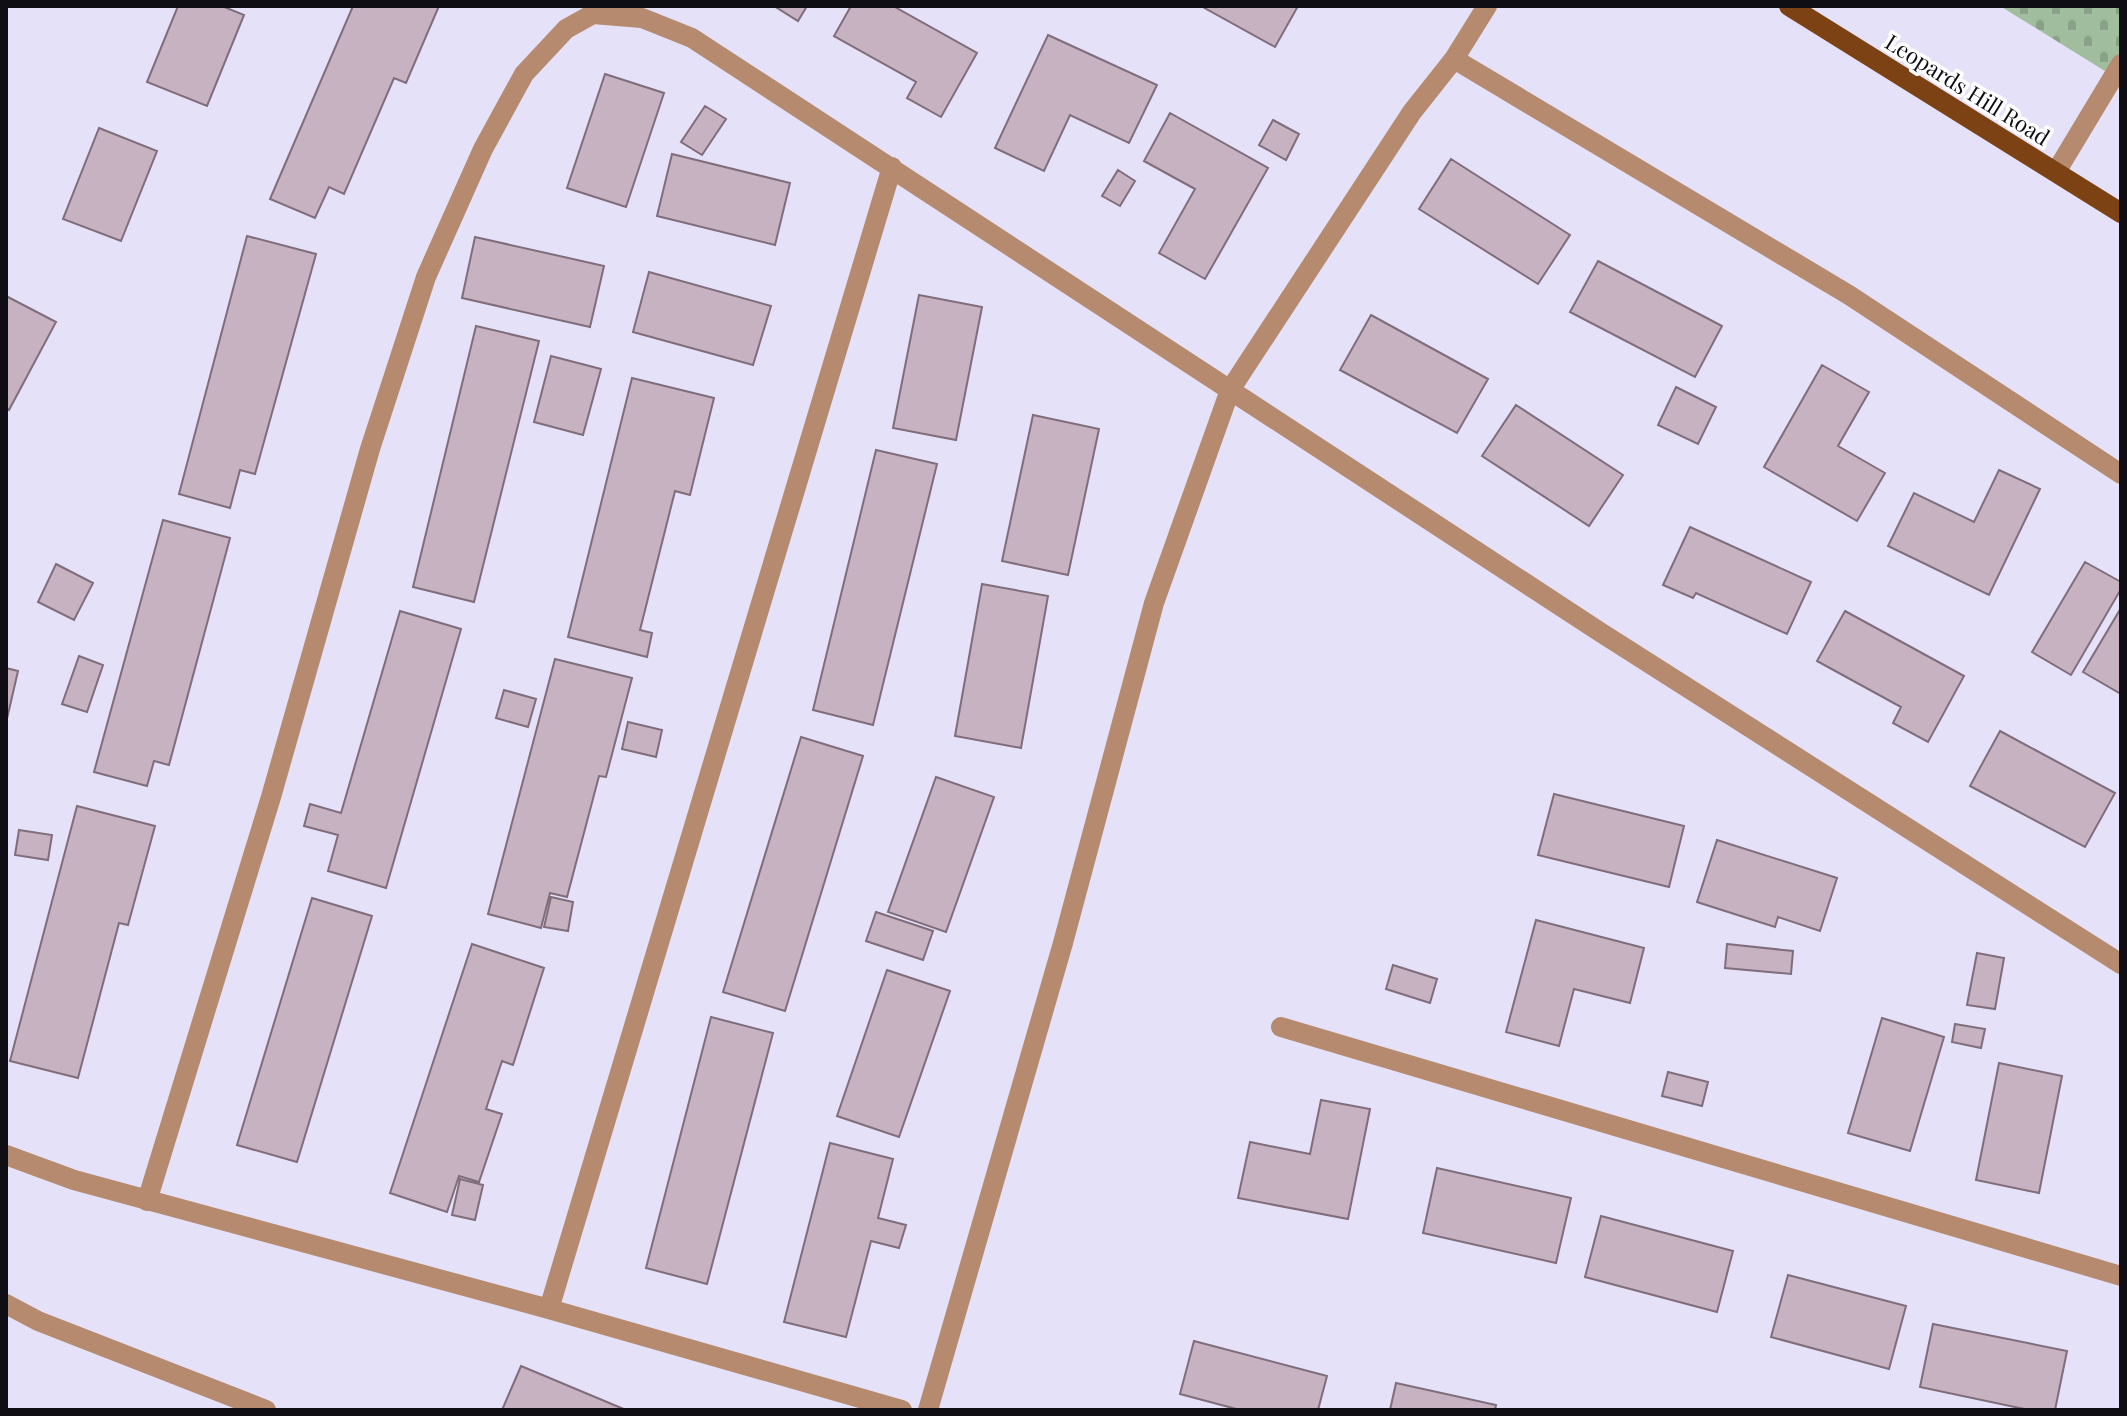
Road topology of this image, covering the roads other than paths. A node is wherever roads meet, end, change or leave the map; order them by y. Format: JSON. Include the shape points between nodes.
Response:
{"nodes":[{"id":1,"x":1487,"y":6,"type":"edge"},
{"id":2,"x":1789,"y":6,"type":"edge"},
{"id":3,"x":1454,"y":59,"type":"junction"},
{"id":4,"x":2121,"y":64,"type":"edge"},
{"id":5,"x":892,"y":167,"type":"junction"},
{"id":6,"x":2056,"y":172,"type":"junction"},
{"id":7,"x":2121,"y":213,"type":"edge"},
{"id":8,"x":1230,"y":390,"type":"junction"},
{"id":9,"x":2121,"y":474,"type":"edge"},
{"id":10,"x":2121,"y":964,"type":"edge"},
{"id":11,"x":1281,"y":1027,"type":"dead end"},
{"id":12,"x":6,"y":1155,"type":"edge"},
{"id":13,"x":147,"y":1201,"type":"junction"},
{"id":14,"x":2121,"y":1276,"type":"edge"},
{"id":15,"x":6,"y":1304,"type":"edge"},
{"id":16,"x":549,"y":1309,"type":"junction"},
{"id":17,"x":266,"y":1410,"type":"edge"},
{"id":18,"x":902,"y":1410,"type":"edge"},
{"id":19,"x":928,"y":1410,"type":"edge"}],
"edges":[{"from":1,"to":3,"type":"street"},
{"from":2,"to":6,"type":"main road","name":"Leopards Hill Road"},
{"from":3,"to":8,"type":"street","via":[[1412,112]]},
{"from":3,"to":9,"type":"street","via":[[1849,295]]},
{"from":4,"to":6,"type":"street"},
{"from":5,"to":8,"type":"street"},
{"from":5,"to":13,"type":"street","via":[[692,38],[642,18],[593,14],[566,29],[524,74],[483,149],[426,277]]},
{"from":5,"to":16,"type":"street"},
{"from":6,"to":7,"type":"main road","name":"Leopards Hill Road"},
{"from":8,"to":10,"type":"street"},
{"from":8,"to":19,"type":"street","via":[[1154,603],[1063,943]]},
{"from":11,"to":14,"type":"street"},
{"from":12,"to":13,"type":"street"},
{"from":13,"to":16,"type":"street"},
{"from":15,"to":17,"type":"street"},
{"from":16,"to":18,"type":"street"}]}
